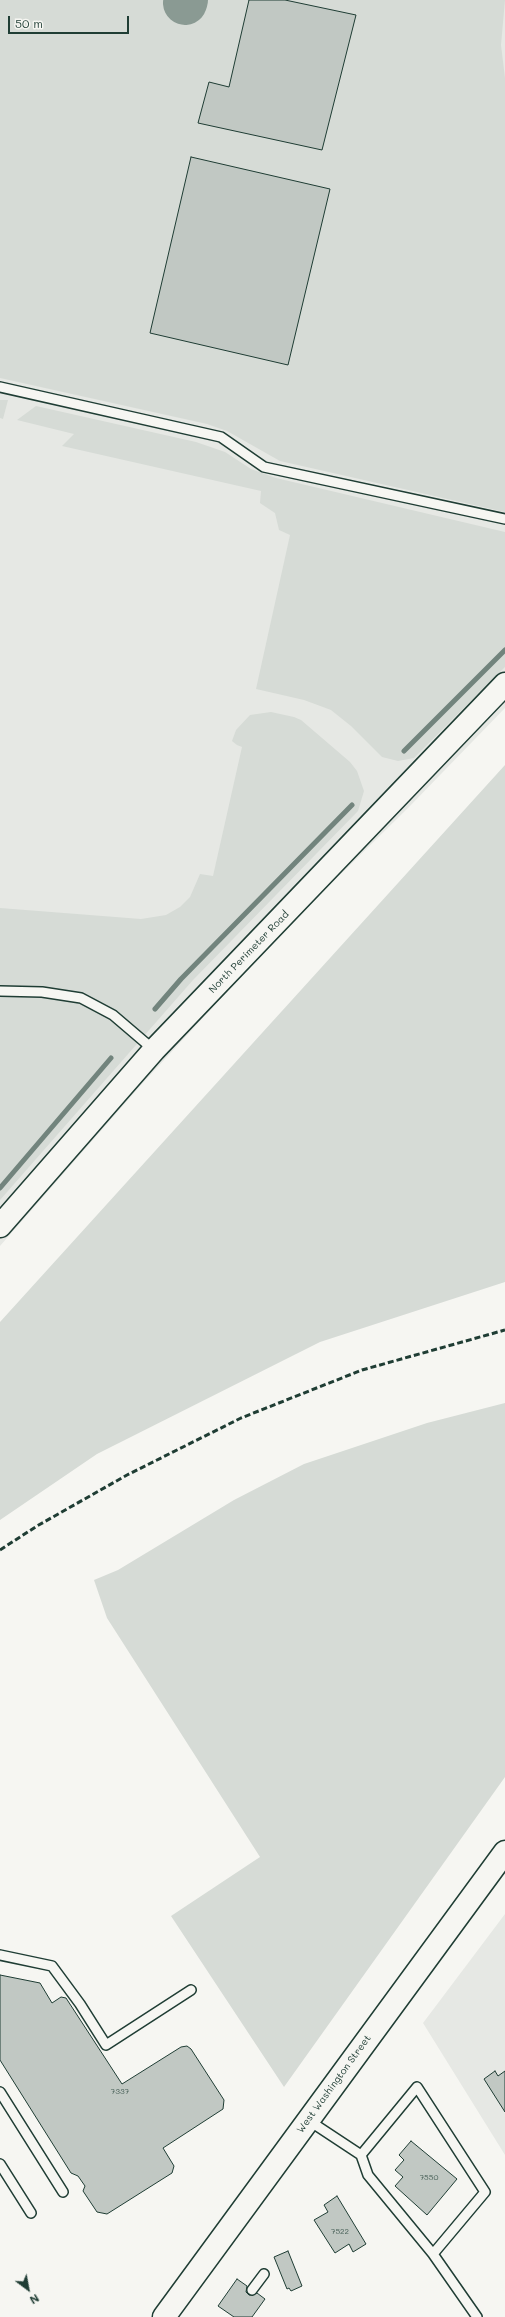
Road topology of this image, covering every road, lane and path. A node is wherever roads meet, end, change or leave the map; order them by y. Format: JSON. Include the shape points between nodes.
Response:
{"nodes":[{"id":1,"x":0,"y":387,"type":"edge"},
{"id":2,"x":505,"y":519,"type":"edge"},
{"id":3,"x":505,"y":684,"type":"edge"},
{"id":4,"x":0,"y":991,"type":"edge"},
{"id":5,"x":154,"y":1050,"type":"junction"},
{"id":6,"x":0,"y":1226,"type":"edge"},
{"id":7,"x":505,"y":1852,"type":"edge"},
{"id":8,"x":0,"y":1955,"type":"edge"},
{"id":9,"x":191,"y":1990,"type":"dead end"},
{"id":10,"x":0,"y":2092,"type":"edge"},
{"id":11,"x":308,"y":2120,"type":"junction"},
{"id":12,"x":361,"y":2155,"type":"junction"},
{"id":13,"x":0,"y":2164,"type":"edge"},
{"id":14,"x":63,"y":2192,"type":"dead end"},
{"id":15,"x":32,"y":2213,"type":"dead end"},
{"id":16,"x":433,"y":2254,"type":"junction"},
{"id":17,"x":264,"y":2274,"type":"dead end"},
{"id":18,"x":252,"y":2290,"type":"dead end"},
{"id":19,"x":164,"y":2317,"type":"edge"},
{"id":20,"x":477,"y":2317,"type":"edge"}],
"edges":[{"from":1,"to":2,"type":"lane","via":[[221,437],[264,467]]},
{"from":3,"to":5,"type":"street","name":"North Perimeter Road"},
{"from":4,"to":5,"type":"lane","via":[[42,992],[81,998],[113,1014]]},
{"from":5,"to":6,"type":"street","name":"North Perimeter Road"},
{"from":7,"to":11,"type":"street","name":"West Washington Street"},
{"from":8,"to":9,"type":"lane","via":[[52,1966],[106,2045]]},
{"from":10,"to":14,"type":"lane"},
{"from":11,"to":12,"type":"lane"},
{"from":11,"to":19,"type":"street","name":"West Washington Street"},
{"from":12,"to":16,"type":"lane","via":[[368,2175]]},
{"from":12,"to":16,"type":"lane","via":[[417,2087],[484,2192]]},
{"from":13,"to":15,"type":"lane"},
{"from":16,"to":20,"type":"lane"},
{"from":17,"to":18,"type":"lane"}]}
